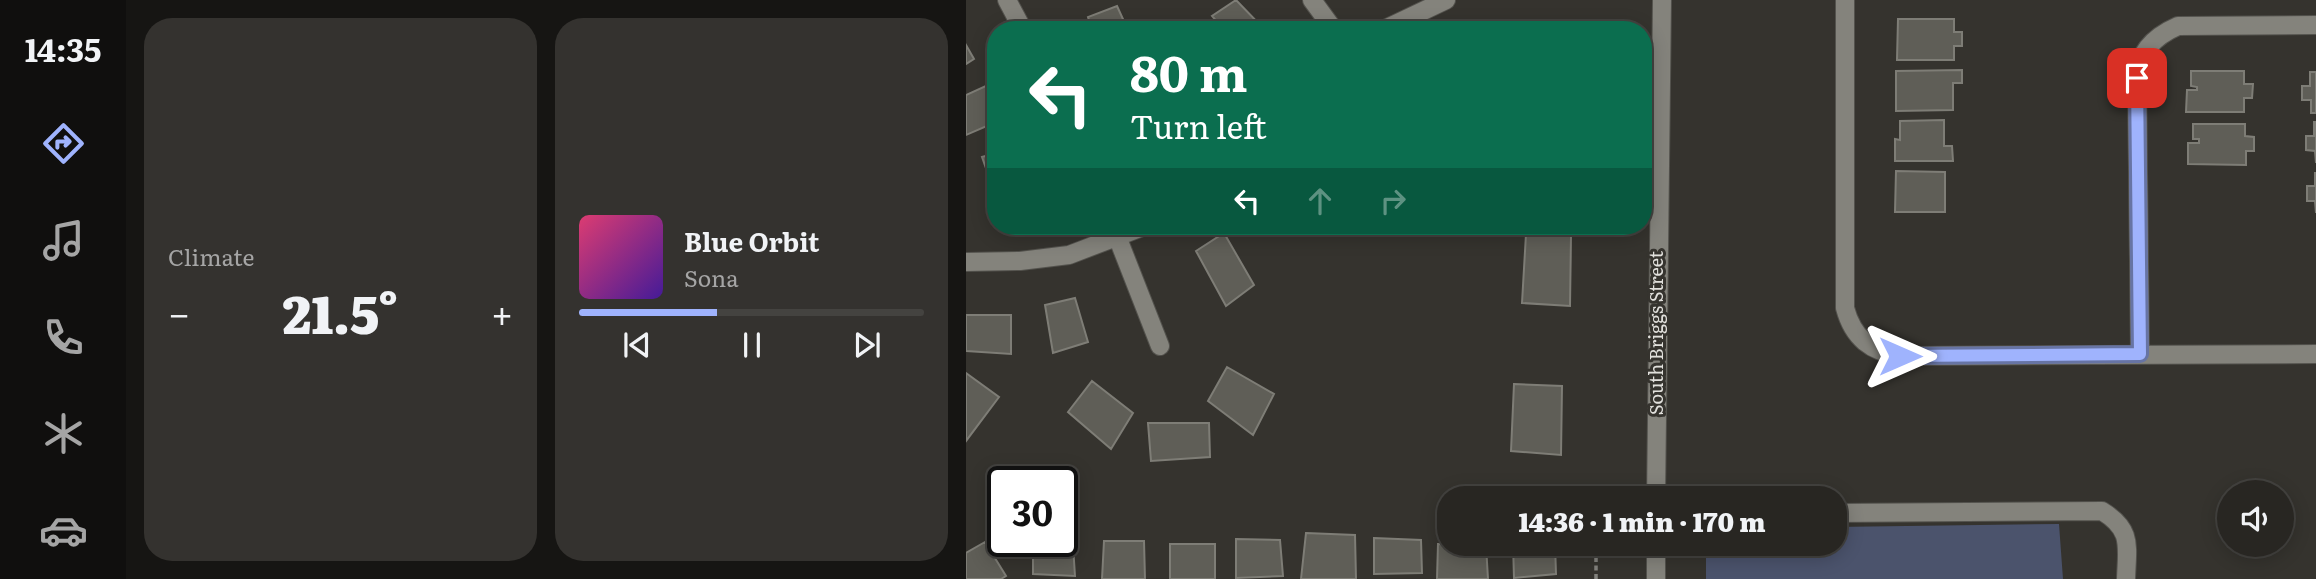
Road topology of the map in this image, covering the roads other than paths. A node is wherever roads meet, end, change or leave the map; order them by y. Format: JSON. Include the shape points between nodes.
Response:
{"nodes":[{"id":1,"x":1007,"y":0,"type":"edge"},
{"id":2,"x":1312,"y":0,"type":"edge"},
{"id":3,"x":1446,"y":0,"type":"edge"},
{"id":4,"x":1662,"y":0,"type":"edge"},
{"id":5,"x":1845,"y":0,"type":"edge"},
{"id":6,"x":1018,"y":21,"type":"edge"},
{"id":7,"x":1327,"y":21,"type":"edge"},
{"id":8,"x":1402,"y":21,"type":"edge"},
{"id":9,"x":2316,"y":24,"type":"edge"},
{"id":10,"x":1107,"y":235,"type":"edge"},
{"id":11,"x":1117,"y":235,"type":"edge"},
{"id":12,"x":966,"y":262,"type":"edge"},
{"id":13,"x":1160,"y":346,"type":"dead end"},
{"id":14,"x":2140,"y":354,"type":"junction"},
{"id":15,"x":2316,"y":354,"type":"edge"},
{"id":16,"x":1656,"y":486,"type":"edge"},
{"id":17,"x":1847,"y":513,"type":"edge"},
{"id":18,"x":1656,"y":556,"type":"edge"},
{"id":19,"x":1656,"y":579,"type":"edge"},
{"id":20,"x":2126,"y":579,"type":"edge"}],
"edges":[{"from":1,"to":6,"type":"street"},
{"from":2,"to":7,"type":"street"},
{"from":3,"to":8,"type":"street"},
{"from":4,"to":16,"type":"street","name":"South Briggs Street"},
{"from":5,"to":14,"type":"street","via":[[1845,308],[1859,337],[1884,354],[1900,356]]},
{"from":9,"to":14,"type":"street","via":[[2178,26],[2162,33],[2140,59]]},
{"from":10,"to":12,"type":"street","via":[[1069,254]]},
{"from":11,"to":13,"type":"street"},
{"from":14,"to":15,"type":"street"},
{"from":17,"to":20,"type":"street","via":[[2102,511],[2119,521],[2127,542]]},
{"from":18,"to":19,"type":"street"}]}
